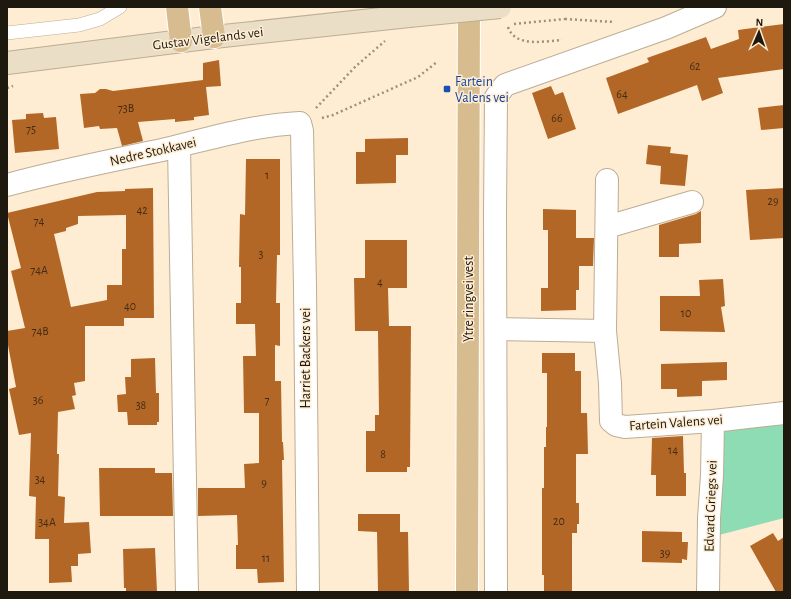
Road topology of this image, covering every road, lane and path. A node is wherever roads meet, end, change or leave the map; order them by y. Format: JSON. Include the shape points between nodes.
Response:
{"nodes":[{"id":1,"x":120,"y":7,"type":"edge"},
{"id":2,"x":177,"y":7,"type":"edge"},
{"id":3,"x":210,"y":7,"type":"edge"},
{"id":4,"x":469,"y":7,"type":"edge"},
{"id":5,"x":478,"y":7,"type":"edge"},
{"id":6,"x":715,"y":7,"type":"edge"},
{"id":7,"x":504,"y":16,"type":"edge"},
{"id":8,"x":7,"y":33,"type":"edge"},
{"id":9,"x":469,"y":36,"type":"junction"},
{"id":10,"x":214,"y":37,"type":"junction"},
{"id":11,"x":387,"y":40,"type":"dead end"},
{"id":12,"x":564,"y":40,"type":"dead end"},
{"id":13,"x":181,"y":41,"type":"junction"},
{"id":14,"x":7,"y":62,"type":"edge"},
{"id":15,"x":437,"y":62,"type":"dead end"},
{"id":16,"x":300,"y":123,"type":"junction"},
{"id":17,"x":179,"y":146,"type":"junction"},
{"id":18,"x":607,"y":180,"type":"dead end"},
{"id":19,"x":7,"y":185,"type":"edge"},
{"id":20,"x":692,"y":202,"type":"dead end"},
{"id":21,"x":607,"y":227,"type":"junction"},
{"id":22,"x":496,"y":329,"type":"junction"},
{"id":23,"x":605,"y":331,"type":"junction"},
{"id":24,"x":784,"y":413,"type":"edge"},
{"id":25,"x":713,"y":421,"type":"junction"},
{"id":26,"x":187,"y":592,"type":"edge"},
{"id":27,"x":308,"y":592,"type":"edge"},
{"id":28,"x":467,"y":592,"type":"edge"},
{"id":29,"x":496,"y":592,"type":"edge"},
{"id":30,"x":708,"y":592,"type":"edge"}],
"edges":[{"from":1,"to":8,"type":"lane","via":[[100,19],[79,25]]},
{"from":2,"to":13,"type":"main road"},
{"from":3,"to":10,"type":"main road"},
{"from":4,"to":9,"type":"main road","name":"Ytre ringvei vest"},
{"from":5,"to":9,"type":"main road"},
{"from":6,"to":22,"type":"street","via":[[666,28],[505,85],[496,97]]},
{"from":7,"to":10,"type":"main road","name":"Gustav Vigelands vei","bridge":true,"via":[[409,16]]},
{"from":7,"to":12,"type":"path","via":[[509,32],[520,40]]},
{"from":9,"to":28,"type":"main road","name":"Ytre ringvei vest"},
{"from":10,"to":13,"type":"main road","name":"Gustav Vigelands vei"},
{"from":11,"to":16,"type":"path","via":[[356,66]]},
{"from":13,"to":14,"type":"main road","name":"Gustav Vigelands vei"},
{"from":15,"to":16,"type":"path","via":[[418,77],[380,94],[332,115]]},
{"from":16,"to":17,"type":"street","name":"Nedre Stokkavei","via":[[267,126]]},
{"from":16,"to":27,"type":"street","name":"Harriet Backers vei","via":[[305,287]]},
{"from":17,"to":19,"type":"street","name":"Nedre Stokkavei"},
{"from":17,"to":26,"type":"street"},
{"from":18,"to":21,"type":"street","name":"Fartein Valens vei"},
{"from":20,"to":21,"type":"street"},
{"from":21,"to":23,"type":"street","name":"Fartein Valens vei"},
{"from":22,"to":23,"type":"street"},
{"from":22,"to":29,"type":"street"},
{"from":23,"to":25,"type":"street","name":"Fartein Valens vei","via":[[611,421],[625,427]]},
{"from":24,"to":25,"type":"street","name":"Fartein Valens vei"},
{"from":25,"to":30,"type":"street","name":"Edvard Griegs vei"}]}
